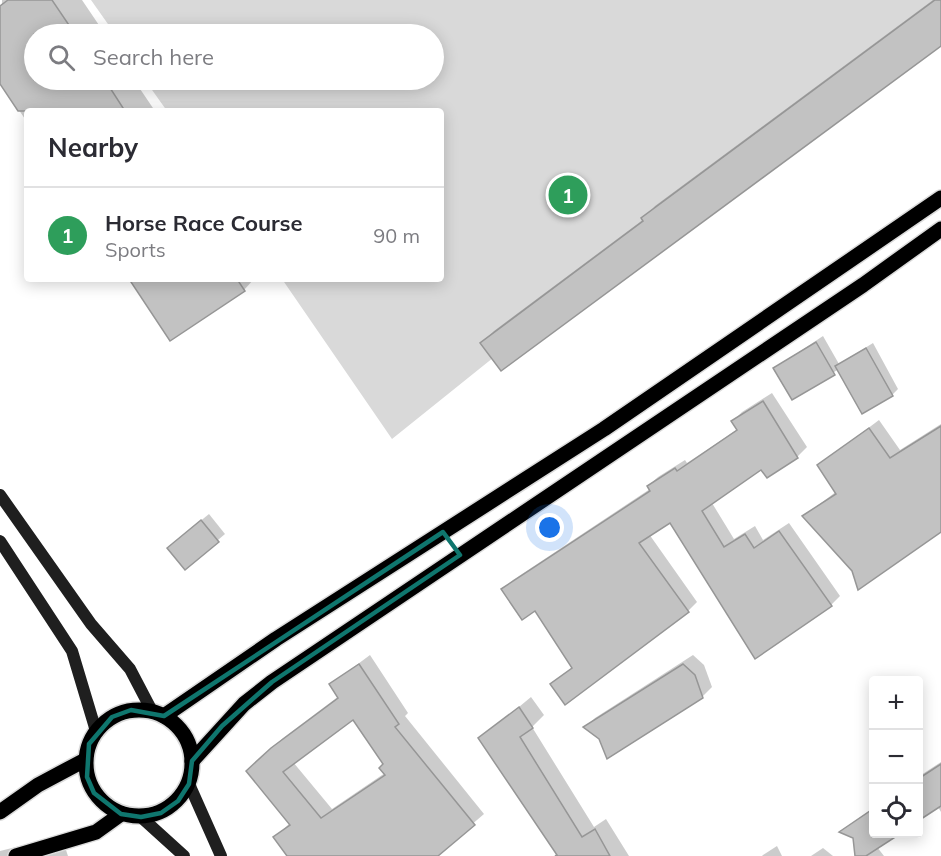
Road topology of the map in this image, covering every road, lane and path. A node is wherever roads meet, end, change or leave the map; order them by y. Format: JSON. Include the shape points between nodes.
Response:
{"nodes":[{"id":1,"x":941,"y":198,"type":"edge"},
{"id":2,"x":941,"y":229,"type":"edge"},
{"id":3,"x":0,"y":495,"type":"edge"},
{"id":4,"x":443,"y":532,"type":"junction"},
{"id":5,"x":0,"y":541,"type":"edge"},
{"id":6,"x":460,"y":555,"type":"junction"},
{"id":7,"x":158,"y":714,"type":"junction"},
{"id":8,"x":96,"y":731,"type":"junction"},
{"id":9,"x":86,"y":760,"type":"junction"},
{"id":10,"x":192,"y":761,"type":"junction"},
{"id":11,"x":189,"y":784,"type":"junction"},
{"id":12,"x":0,"y":812,"type":"edge"},
{"id":13,"x":121,"y":814,"type":"junction"},
{"id":14,"x":141,"y":817,"type":"junction"},
{"id":15,"x":16,"y":856,"type":"edge"},
{"id":16,"x":184,"y":856,"type":"edge"},
{"id":17,"x":221,"y":856,"type":"edge"}],
"edges":[{"from":1,"to":4,"type":"main road","via":[[604,429]]},
{"from":2,"to":6,"type":"main road"},
{"from":3,"to":7,"type":"main road","via":[[91,624],[130,669]]},
{"from":4,"to":6,"type":"main road"},
{"from":4,"to":7,"type":"main road"},
{"from":5,"to":8,"type":"main road","via":[[72,651]]},
{"from":6,"to":10,"type":"main road","via":[[263,690],[222,726]]},
{"from":7,"to":8,"type":"main road","via":[[131,710],[112,717]]},
{"from":7,"to":10,"type":"main road","via":[[181,730]]},
{"from":8,"to":9,"type":"main road"},
{"from":9,"to":12,"type":"main road","via":[[38,785]]},
{"from":9,"to":13,"type":"main road","via":[[87,777],[94,793],[105,806]]},
{"from":10,"to":11,"type":"main road"},
{"from":11,"to":14,"type":"main road","via":[[178,801],[161,813]]},
{"from":11,"to":17,"type":"main road"},
{"from":13,"to":14,"type":"main road"},
{"from":13,"to":15,"type":"main road","via":[[96,832]]},
{"from":14,"to":16,"type":"main road"}]}
